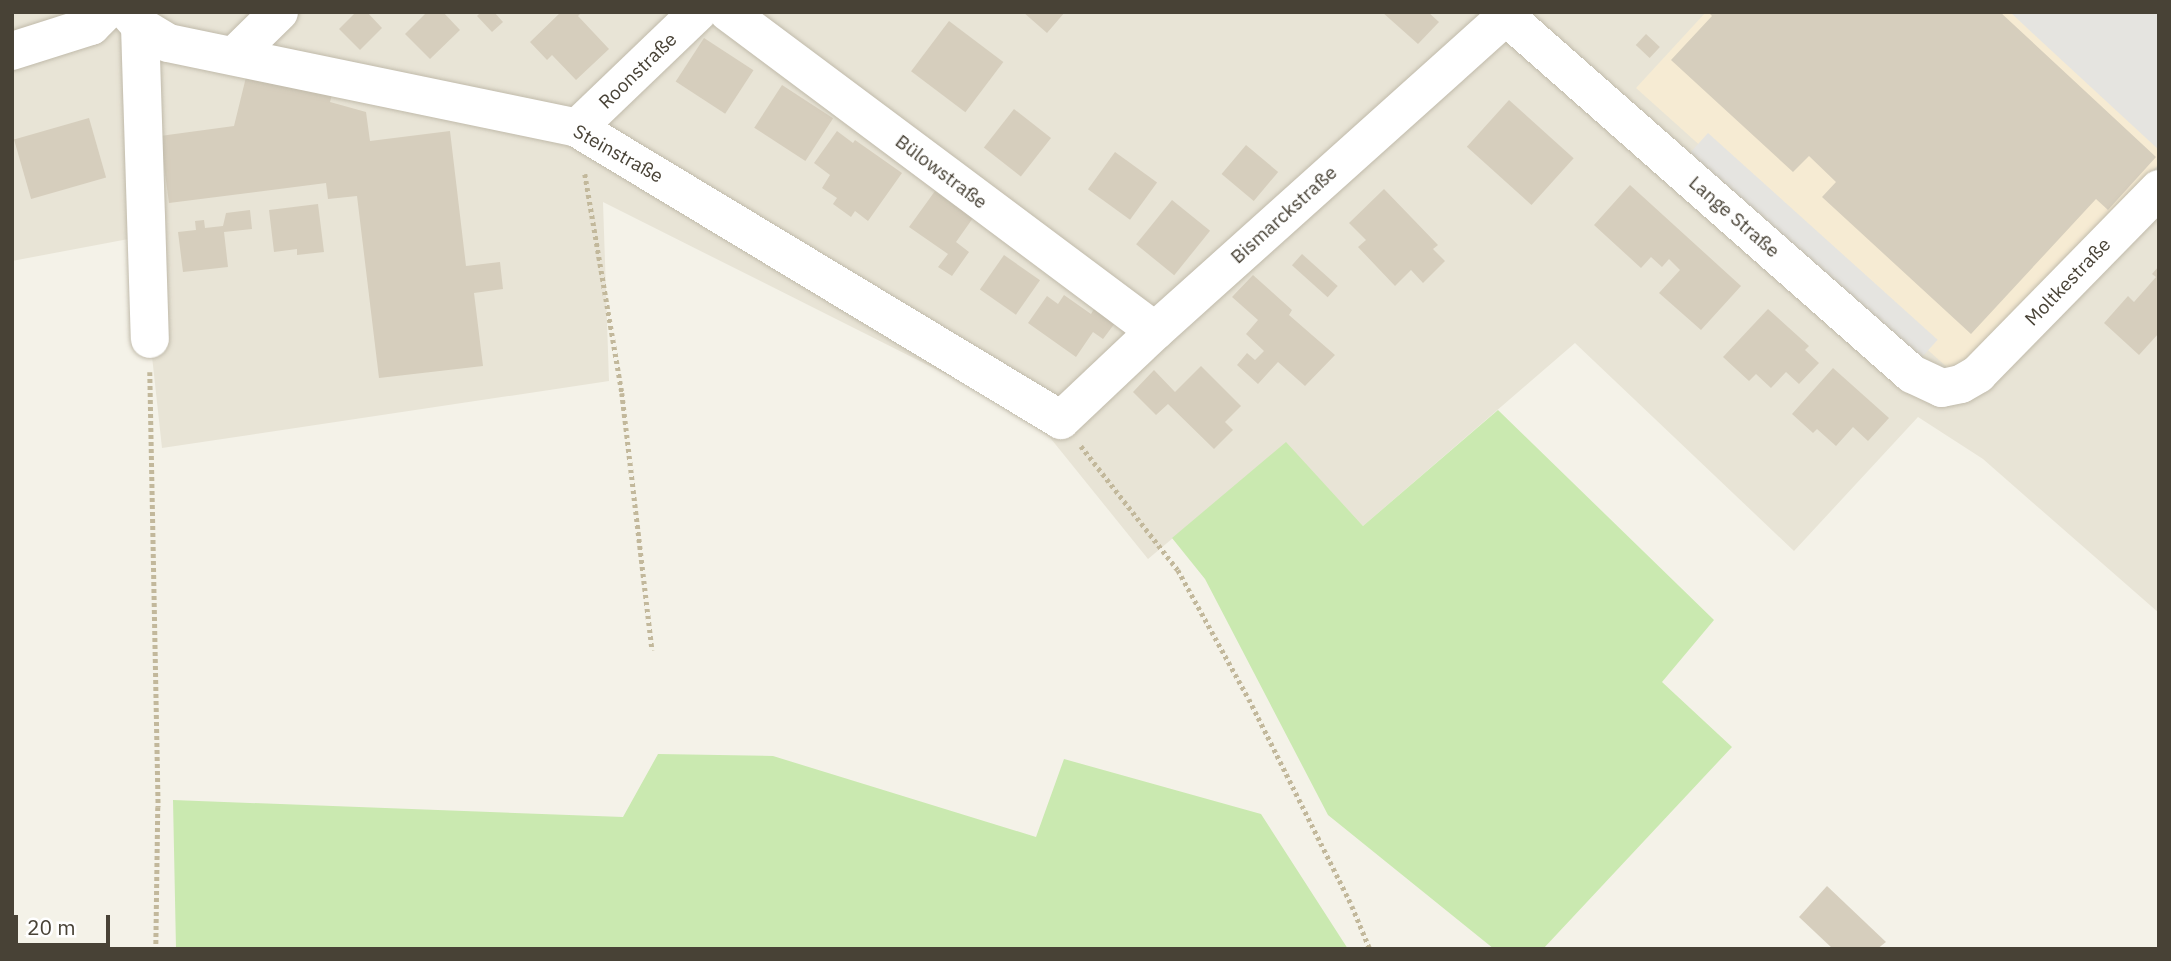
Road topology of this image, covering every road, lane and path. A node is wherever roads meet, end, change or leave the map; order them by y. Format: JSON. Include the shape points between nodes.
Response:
{"nodes":[{"id":1,"x":279,"y":12,"type":"edge"},
{"id":2,"x":698,"y":12,"type":"edge"},
{"id":3,"x":728,"y":12,"type":"edge"},
{"id":4,"x":1506,"y":14,"type":"edge"},
{"id":5,"x":124,"y":17,"type":"edge"},
{"id":6,"x":12,"y":51,"type":"edge"},
{"id":7,"x":234,"y":56,"type":"junction"},
{"id":8,"x":577,"y":128,"type":"junction"},
{"id":9,"x":2159,"y":189,"type":"edge"},
{"id":10,"x":1155,"y":331,"type":"junction"},
{"id":11,"x":150,"y":340,"type":"joint"},
{"id":12,"x":1978,"y":374,"type":"joint"},
{"id":13,"x":1061,"y":420,"type":"junction"},
{"id":14,"x":652,"y":650,"type":"dead end"},
{"id":15,"x":156,"y":949,"type":"edge"},
{"id":16,"x":1370,"y":949,"type":"edge"}],
"edges":[{"from":1,"to":7,"type":"street"},
{"from":2,"to":8,"type":"street","name":"Roonstraße"},
{"from":3,"to":10,"type":"street","name":"Bülowstraße"},
{"from":4,"to":10,"type":"street","name":"Bismarckstraße"},
{"from":4,"to":12,"type":"street","name":"Lange Straße","via":[[1912,374],[1942,388],[1962,384]]},
{"from":5,"to":6,"type":"street"},
{"from":5,"to":7,"type":"street","name":"Steinstraße","via":[[168,43]]},
{"from":5,"to":11,"type":"street"},
{"from":7,"to":8,"type":"street","name":"Steinstraße"},
{"from":8,"to":13,"type":"street","name":"Steinstraße"},
{"from":8,"to":14,"type":"path","via":[[622,393]]},
{"from":9,"to":12,"type":"street","name":"Moltkestraße"},
{"from":10,"to":13,"type":"street","name":"Bismarckstraße"},
{"from":11,"to":15,"type":"path"},
{"from":13,"to":16,"type":"path","via":[[1178,569],[1249,699]]}]}
